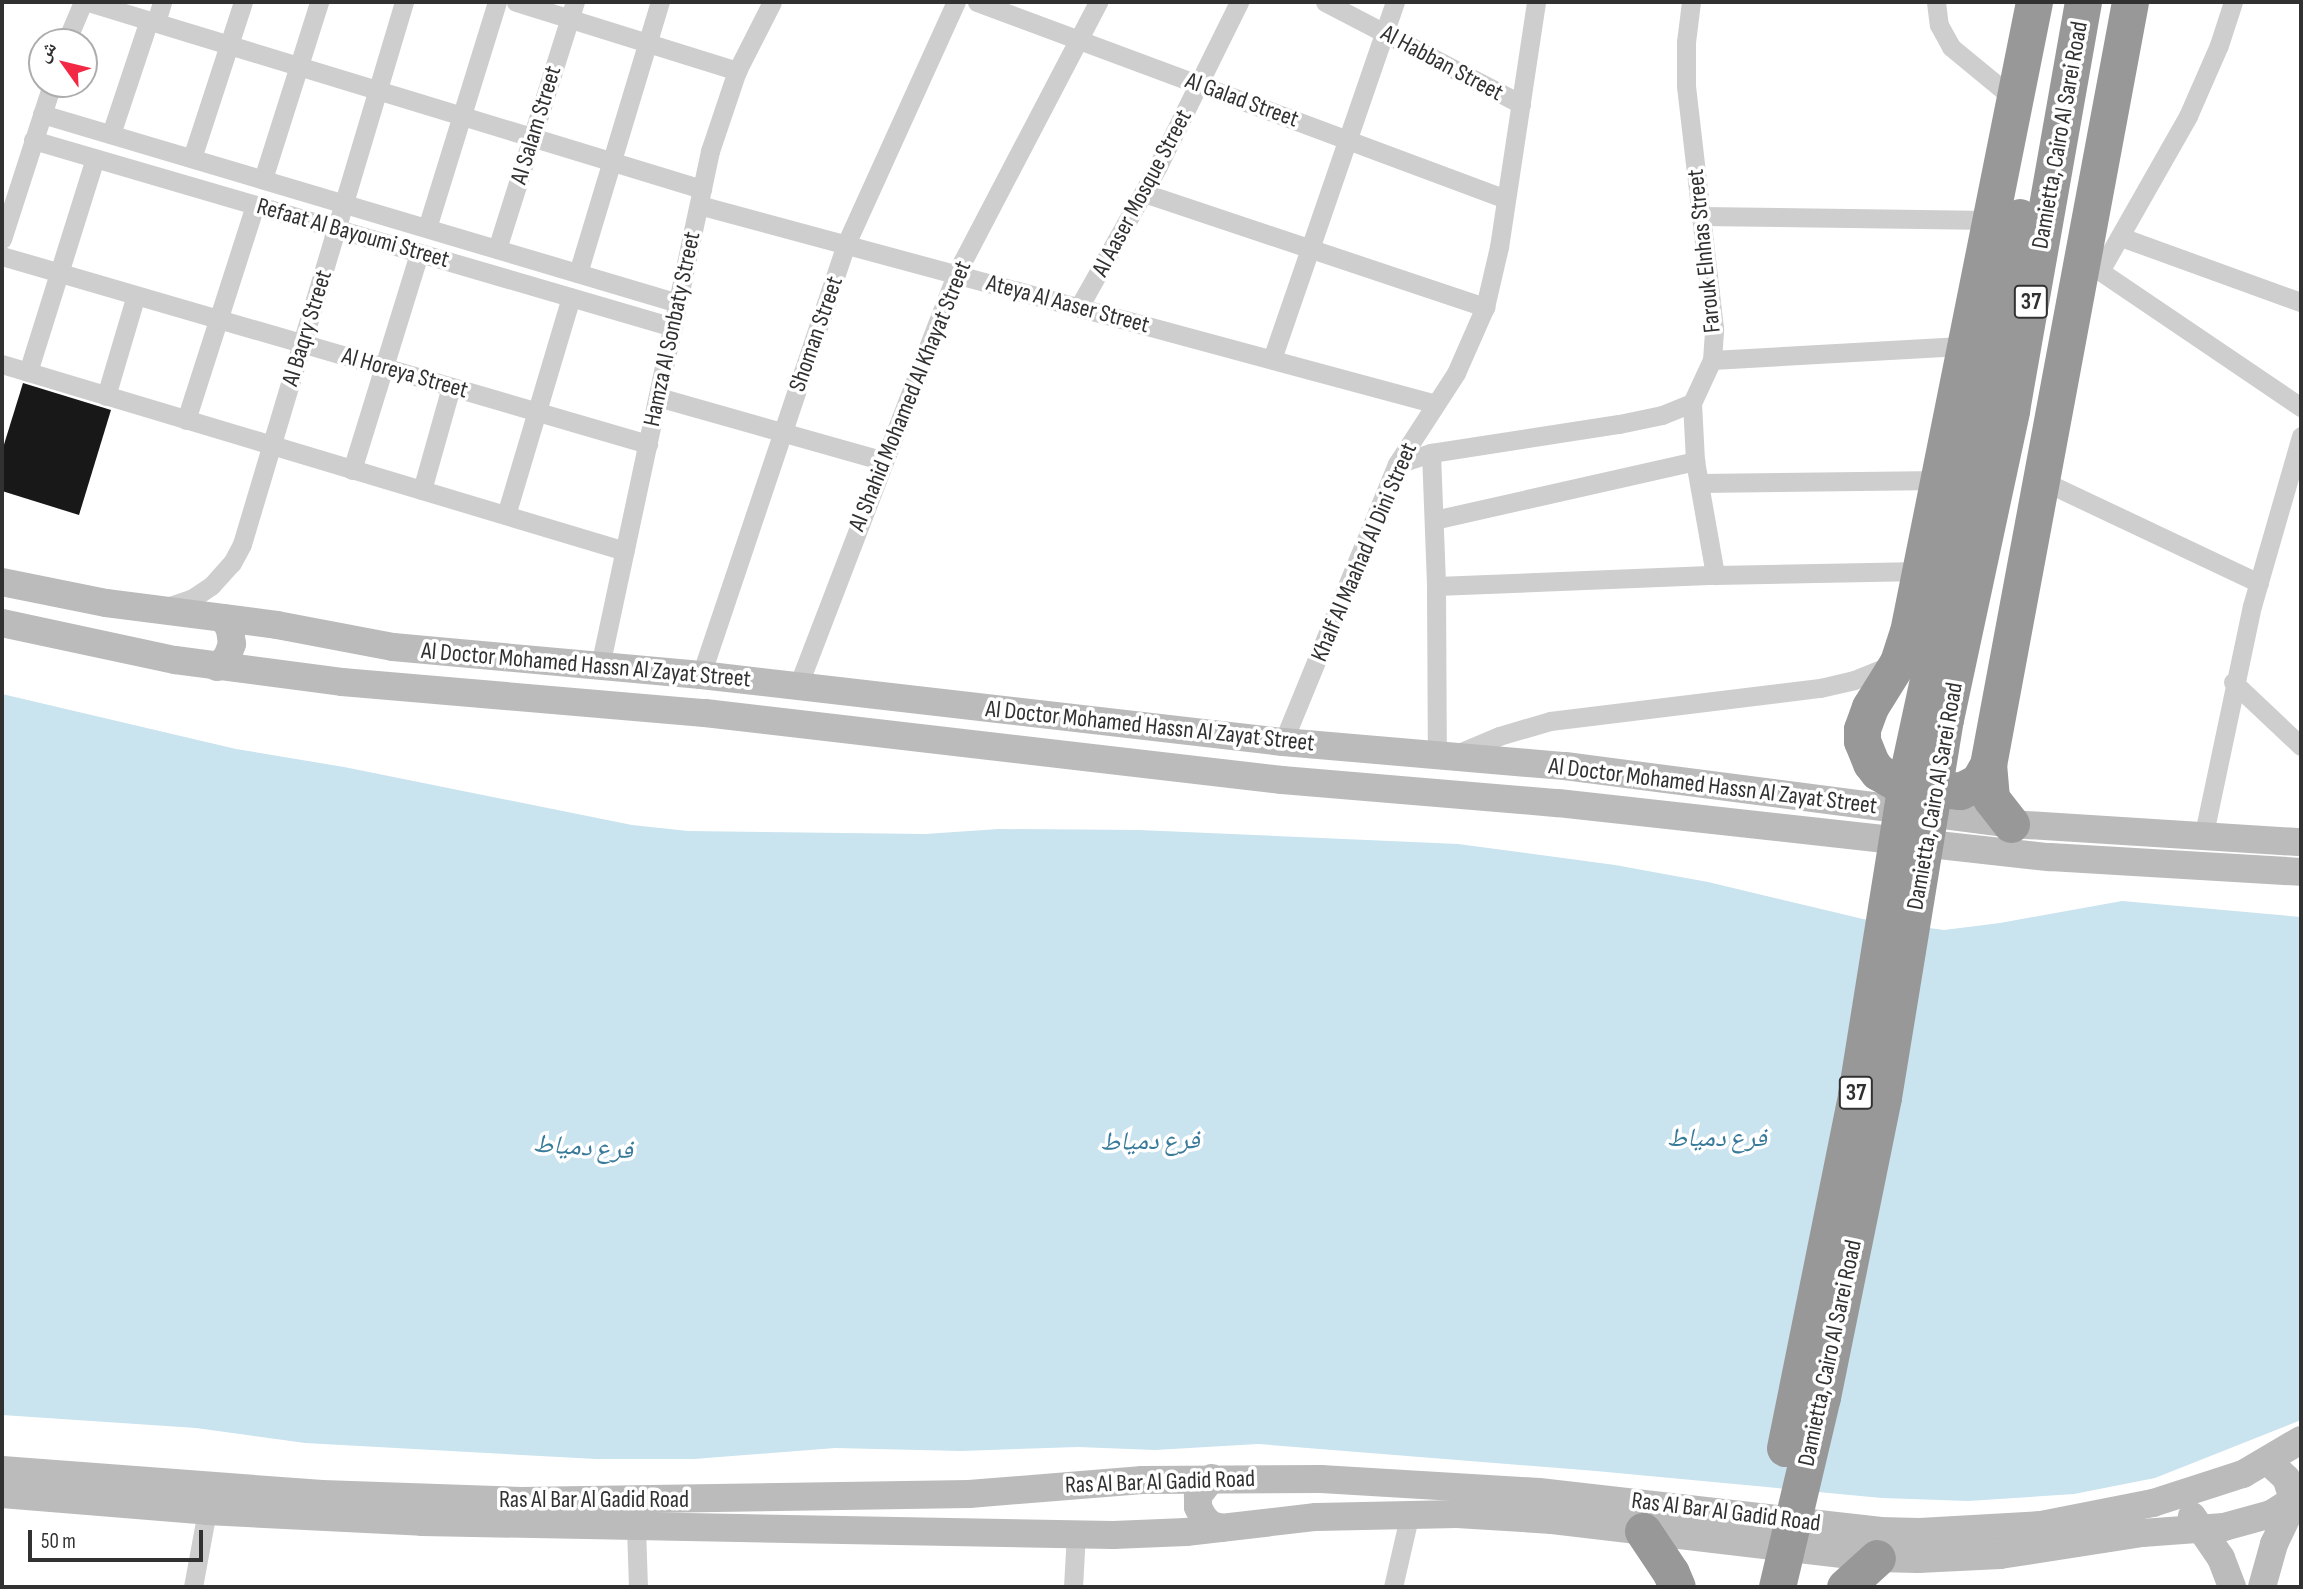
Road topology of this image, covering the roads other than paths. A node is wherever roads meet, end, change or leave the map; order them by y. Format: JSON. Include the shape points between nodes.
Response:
{"nodes":[{"id":1,"x":85,"y":2,"type":"edge"},
{"id":2,"x":162,"y":2,"type":"edge"},
{"id":3,"x":243,"y":2,"type":"edge"},
{"id":4,"x":319,"y":2,"type":"edge"},
{"id":5,"x":404,"y":2,"type":"edge"},
{"id":6,"x":496,"y":2,"type":"edge"},
{"id":7,"x":516,"y":2,"type":"edge"},
{"id":8,"x":660,"y":2,"type":"edge"},
{"id":9,"x":772,"y":2,"type":"edge"},
{"id":10,"x":956,"y":2,"type":"edge"},
{"id":11,"x":977,"y":2,"type":"edge"},
{"id":12,"x":1098,"y":2,"type":"edge"},
{"id":13,"x":1239,"y":2,"type":"edge"},
{"id":14,"x":1325,"y":2,"type":"edge"},
{"id":15,"x":1395,"y":2,"type":"edge"},
{"id":16,"x":1536,"y":2,"type":"edge"},
{"id":17,"x":1691,"y":2,"type":"edge"},
{"id":18,"x":1936,"y":2,"type":"edge"},
{"id":19,"x":2034,"y":2,"type":"edge"},
{"id":20,"x":2058,"y":2,"type":"edge"},
{"id":21,"x":2083,"y":2,"type":"edge"},
{"id":22,"x":2130,"y":2,"type":"edge"},
{"id":23,"x":2233,"y":2,"type":"edge"},
{"id":24,"x":572,"y":10,"type":"edge"},
{"id":25,"x":152,"y":21,"type":"junction"},
{"id":26,"x":73,"y":28,"type":"edge"},
{"id":27,"x":1384,"y":33,"type":"junction"},
{"id":28,"x":1077,"y":41,"type":"junction"},
{"id":29,"x":648,"y":43,"type":"junction"},
{"id":30,"x":229,"y":44,"type":"junction"},
{"id":31,"x":298,"y":66,"type":"junction"},
{"id":32,"x":737,"y":71,"type":"junction"},
{"id":33,"x":1199,"y":84,"type":"junction"},
{"id":34,"x":378,"y":90,"type":"junction"},
{"id":35,"x":47,"y":98,"type":"edge"},
{"id":36,"x":2014,"y":99,"type":"junction"},
{"id":37,"x":1521,"y":104,"type":"junction"},
{"id":38,"x":42,"y":114,"type":"junction"},
{"id":39,"x":461,"y":116,"type":"junction"},
{"id":40,"x":111,"y":134,"type":"junction"},
{"id":41,"x":532,"y":137,"type":"junction"},
{"id":42,"x":33,"y":140,"type":"junction"},
{"id":43,"x":1348,"y":140,"type":"junction"},
{"id":44,"x":96,"y":158,"type":"junction"},
{"id":45,"x":192,"y":158,"type":"junction"},
{"id":46,"x":612,"y":161,"type":"junction"},
{"id":47,"x":262,"y":179,"type":"junction"},
{"id":48,"x":1143,"y":193,"type":"junction"},
{"id":49,"x":701,"y":197,"type":"junction"},
{"id":50,"x":1506,"y":199,"type":"junction"},
{"id":51,"x":344,"y":204,"type":"junction"},
{"id":52,"x":255,"y":205,"type":"junction"},
{"id":53,"x":1701,"y":216,"type":"junction"},
{"id":54,"x":1990,"y":220,"type":"junction"},
{"id":55,"x":427,"y":228,"type":"junction"},
{"id":56,"x":337,"y":229,"type":"junction"},
{"id":57,"x":2121,"y":237,"type":"junction"},
{"id":58,"x":2,"y":239,"type":"edge"},
{"id":59,"x":846,"y":244,"type":"junction"},
{"id":60,"x":1310,"y":248,"type":"junction"},
{"id":61,"x":497,"y":249,"type":"junction"},
{"id":62,"x":419,"y":253,"type":"junction"},
{"id":63,"x":2,"y":256,"type":"edge"},
{"id":64,"x":2091,"y":265,"type":"junction"},
{"id":65,"x":59,"y":273,"type":"junction"},
{"id":66,"x":579,"y":273,"type":"junction"},
{"id":67,"x":956,"y":274,"type":"junction"},
{"id":68,"x":136,"y":295,"type":"junction"},
{"id":69,"x":571,"y":297,"type":"junction"},
{"id":70,"x":2301,"y":302,"type":"edge"},
{"id":71,"x":678,"y":303,"type":"junction"},
{"id":72,"x":1485,"y":306,"type":"junction"},
{"id":73,"x":1079,"y":307,"type":"junction"},
{"id":74,"x":218,"y":319,"type":"junction"},
{"id":75,"x":673,"y":327,"type":"junction"},
{"id":76,"x":302,"y":343,"type":"junction"},
{"id":77,"x":1966,"y":345,"type":"junction"},
{"id":78,"x":1272,"y":359,"type":"junction"},
{"id":79,"x":1712,"y":360,"type":"junction"},
{"id":80,"x":2,"y":364,"type":"edge"},
{"id":81,"x":384,"y":367,"type":"junction"},
{"id":82,"x":28,"y":372,"type":"junction"},
{"id":83,"x":452,"y":387,"type":"junction"},
{"id":84,"x":106,"y":396,"type":"junction"},
{"id":85,"x":658,"y":397,"type":"junction"},
{"id":86,"x":1692,"y":403,"type":"junction"},
{"id":87,"x":1436,"y":404,"type":"junction"},
{"id":88,"x":2301,"y":407,"type":"edge"},
{"id":89,"x":537,"y":412,"type":"junction"},
{"id":90,"x":186,"y":420,"type":"junction"},
{"id":91,"x":783,"y":432,"type":"junction"},
{"id":92,"x":2301,"y":436,"type":"edge"},
{"id":93,"x":648,"y":444,"type":"junction"},
{"id":94,"x":272,"y":445,"type":"junction"},
{"id":95,"x":1431,"y":453,"type":"junction"},
{"id":96,"x":884,"y":461,"type":"junction"},
{"id":97,"x":1695,"y":461,"type":"junction"},
{"id":98,"x":1397,"y":464,"type":"junction"},
{"id":99,"x":352,"y":470,"type":"junction"},
{"id":100,"x":1939,"y":480,"type":"junction"},
{"id":101,"x":2041,"y":480,"type":"junction"},
{"id":102,"x":1699,"y":483,"type":"junction"},
{"id":103,"x":422,"y":490,"type":"junction"},
{"id":104,"x":506,"y":515,"type":"junction"},
{"id":105,"x":1434,"y":520,"type":"junction"},
{"id":106,"x":625,"y":551,"type":"junction"},
{"id":107,"x":1921,"y":571,"type":"junction"},
{"id":108,"x":1714,"y":575,"type":"junction"},
{"id":109,"x":2,"y":582,"type":"edge"},
{"id":110,"x":2259,"y":583,"type":"junction"},
{"id":111,"x":1437,"y":586,"type":"junction"},
{"id":112,"x":1959,"y":598,"type":"junction"},
{"id":113,"x":153,"y":610,"type":"junction"},
{"id":114,"x":223,"y":618,"type":"junction"},
{"id":115,"x":2,"y":623,"type":"edge"},
{"id":116,"x":300,"y":629,"type":"junction"},
{"id":117,"x":1898,"y":662,"type":"junction"},
{"id":118,"x":600,"y":666,"type":"junction"},
{"id":119,"x":217,"y":667,"type":"junction"},
{"id":120,"x":701,"y":675,"type":"junction"},
{"id":121,"x":300,"y":678,"type":"junction"},
{"id":122,"x":2233,"y":682,"type":"junction"},
{"id":123,"x":798,"y":685,"type":"junction"},
{"id":124,"x":1283,"y":742,"type":"junction"},
{"id":125,"x":2301,"y":746,"type":"edge"},
{"id":126,"x":1443,"y":756,"type":"junction"},
{"id":127,"x":1988,"y":765,"type":"junction"},
{"id":128,"x":2011,"y":824,"type":"junction"},
{"id":129,"x":2203,"y":838,"type":"junction"},
{"id":130,"x":2301,"y":842,"type":"edge"},
{"id":131,"x":2301,"y":872,"type":"edge"},
{"id":132,"x":2301,"y":1440,"type":"edge"},
{"id":133,"x":2267,"y":1461,"type":"junction"},
{"id":134,"x":2,"y":1470,"type":"edge"},
{"id":135,"x":1212,"y":1478,"type":"junction"},
{"id":136,"x":2190,"y":1493,"type":"junction"},
{"id":137,"x":2,"y":1494,"type":"edge"},
{"id":138,"x":2297,"y":1499,"type":"edge"},
{"id":139,"x":207,"y":1511,"type":"junction"},
{"id":140,"x":1410,"y":1513,"type":"junction"},
{"id":141,"x":636,"y":1527,"type":"junction"},
{"id":142,"x":1222,"y":1528,"type":"junction"},
{"id":143,"x":2199,"y":1528,"type":"junction"},
{"id":144,"x":1643,"y":1531,"type":"junction"},
{"id":145,"x":1076,"y":1534,"type":"junction"},
{"id":146,"x":1877,"y":1558,"type":"junction"},
{"id":147,"x":193,"y":1587,"type":"edge"},
{"id":148,"x":638,"y":1587,"type":"edge"},
{"id":149,"x":1073,"y":1587,"type":"edge"},
{"id":150,"x":1393,"y":1587,"type":"edge"},
{"id":151,"x":1676,"y":1587,"type":"edge"},
{"id":152,"x":1755,"y":1587,"type":"edge"},
{"id":153,"x":1777,"y":1587,"type":"edge"},
{"id":154,"x":1845,"y":1587,"type":"edge"},
{"id":155,"x":2232,"y":1587,"type":"edge"},
{"id":156,"x":2262,"y":1587,"type":"edge"}],
"edges":[{"from":1,"to":25,"type":"street","name":"Ateya Al Aaser Street"},
{"from":1,"to":26,"type":"street"},
{"from":2,"to":25,"type":"street"},
{"from":3,"to":30,"type":"street"},
{"from":4,"to":31,"type":"street"},
{"from":5,"to":34,"type":"street","name":"Al Baqry Street"},
{"from":6,"to":39,"type":"street"},
{"from":7,"to":24,"type":"street"},
{"from":8,"to":29,"type":"street"},
{"from":9,"to":32,"type":"street","name":"Hamza Al Sonbaty Street"},
{"from":10,"to":59,"type":"street","name":"Shoman Street"},
{"from":11,"to":28,"type":"street","name":"Al Galad Street"},
{"from":12,"to":28,"type":"street","name":"Al Shahid Mohamed Al Khayat Street"},
{"from":13,"to":33,"type":"street","name":"Al Aaser Mosque Street"},
{"from":14,"to":27,"type":"street","name":"Al Habban Street"},
{"from":15,"to":27,"type":"street"},
{"from":16,"to":37,"type":"street","name":"Khalf Al Maahad Al Dini Street"},
{"from":17,"to":53,"type":"street","name":"Farouk Elnhas Street","via":[[1686,86]]},
{"from":18,"to":36,"type":"street","via":[[1939,25],[1951,47]]},
{"from":19,"to":36,"type":"highway"},
{"from":20,"to":112,"type":"highway","name":"Damietta, Cairo Al Sarei Road","number":"37"},
{"from":21,"to":112,"type":"highway","name":"Damietta, Cairo Al Sarei Road","number":"37","via":[[2016,384]]},
{"from":22,"to":64,"type":"highway"},
{"from":23,"to":57,"type":"street","via":[[2188,117]]},
{"from":24,"to":29,"type":"street"},
{"from":24,"to":41,"type":"street","name":"Al Salam Street"},
{"from":25,"to":30,"type":"street","name":"Ateya Al Aaser Street"},
{"from":25,"to":40,"type":"street"},
{"from":27,"to":37,"type":"street","name":"Al Habban Street"},
{"from":27,"to":43,"type":"street"},
{"from":28,"to":33,"type":"street","name":"Al Galad Street"},
{"from":28,"to":67,"type":"street","name":"Al Shahid Mohamed Al Khayat Street"},
{"from":29,"to":32,"type":"street"},
{"from":29,"to":46,"type":"street"},
{"from":30,"to":31,"type":"street","name":"Ateya Al Aaser Street"},
{"from":30,"to":45,"type":"street"},
{"from":31,"to":34,"type":"street","name":"Ateya Al Aaser Street"},
{"from":31,"to":47,"type":"street"},
{"from":32,"to":49,"type":"street","name":"Hamza Al Sonbaty Street"},
{"from":33,"to":43,"type":"street","name":"Al Galad Street"},
{"from":33,"to":48,"type":"street","name":"Al Aaser Mosque Street"},
{"from":34,"to":39,"type":"street","name":"Ateya Al Aaser Street"},
{"from":34,"to":51,"type":"street","name":"Al Baqry Street"},
{"from":35,"to":38,"type":"street"},
{"from":36,"to":54,"type":"highway"},
{"from":37,"to":50,"type":"street","name":"Khalf Al Maahad Al Dini Street"},
{"from":38,"to":40,"type":"street","name":"Refaat Al Bayoumi Street"},
{"from":38,"to":42,"type":"street"},
{"from":39,"to":41,"type":"street","name":"Ateya Al Aaser Street"},
{"from":39,"to":55,"type":"street"},
{"from":40,"to":45,"type":"street","name":"Refaat Al Bayoumi Street"},
{"from":41,"to":46,"type":"street","name":"Ateya Al Aaser Street"},
{"from":41,"to":61,"type":"street","name":"Al Salam Street"},
{"from":42,"to":44,"type":"street","name":"Refaat Al Bayoumi Street"},
{"from":42,"to":58,"type":"street"},
{"from":43,"to":50,"type":"street","name":"Al Galad Street"},
{"from":43,"to":60,"type":"street"},
{"from":44,"to":52,"type":"street","name":"Refaat Al Bayoumi Street"},
{"from":44,"to":65,"type":"street"},
{"from":45,"to":47,"type":"street","name":"Refaat Al Bayoumi Street"},
{"from":46,"to":49,"type":"street","name":"Ateya Al Aaser Street"},
{"from":46,"to":66,"type":"street"},
{"from":47,"to":51,"type":"street","name":"Refaat Al Bayoumi Street"},
{"from":48,"to":60,"type":"street"},
{"from":48,"to":73,"type":"street","name":"Al Aaser Mosque Street"},
{"from":49,"to":59,"type":"street","name":"Ateya Al Aaser Street"},
{"from":49,"to":71,"type":"street","name":"Hamza Al Sonbaty Street"},
{"from":50,"to":72,"type":"street","name":"Khalf Al Maahad Al Dini Street"},
{"from":51,"to":55,"type":"street","name":"Refaat Al Bayoumi Street"},
{"from":51,"to":56,"type":"street","name":"Al Baqry Street"},
{"from":52,"to":56,"type":"street","name":"Refaat Al Bayoumi Street"},
{"from":52,"to":74,"type":"street"},
{"from":53,"to":54,"type":"street"},
{"from":53,"to":79,"type":"street","name":"Farouk Elnhas Street","via":[[1714,328]]},
{"from":54,"to":77,"type":"highway"},
{"from":55,"to":61,"type":"street","name":"Refaat Al Bayoumi Street"},
{"from":56,"to":62,"type":"street","name":"Refaat Al Bayoumi Street"},
{"from":56,"to":76,"type":"street","name":"Al Baqry Street"},
{"from":57,"to":64,"type":"street"},
{"from":57,"to":70,"type":"street"},
{"from":59,"to":67,"type":"street","name":"Ateya Al Aaser Street"},
{"from":59,"to":91,"type":"street","name":"Shoman Street"},
{"from":60,"to":72,"type":"street"},
{"from":60,"to":78,"type":"street"},
{"from":61,"to":66,"type":"street","name":"Refaat Al Bayoumi Street"},
{"from":62,"to":69,"type":"street","name":"Refaat Al Bayoumi Street"},
{"from":62,"to":81,"type":"street"},
{"from":63,"to":65,"type":"street","name":"Al Horeya Street"},
{"from":64,"to":88,"type":"street"},
{"from":64,"to":101,"type":"highway"},
{"from":65,"to":68,"type":"street","name":"Al Horeya Street"},
{"from":65,"to":82,"type":"street"},
{"from":66,"to":71,"type":"street","name":"Refaat Al Bayoumi Street"},
{"from":67,"to":73,"type":"street","name":"Ateya Al Aaser Street"},
{"from":67,"to":96,"type":"street","name":"Al Shahid Mohamed Al Khayat Street"},
{"from":68,"to":74,"type":"street","name":"Al Horeya Street"},
{"from":68,"to":84,"type":"street"},
{"from":69,"to":75,"type":"street","name":"Refaat Al Bayoumi Street"},
{"from":69,"to":89,"type":"street"},
{"from":71,"to":75,"type":"street","name":"Hamza Al Sonbaty Street"},
{"from":72,"to":87,"type":"street","name":"Khalf Al Maahad Al Dini Street","via":[[1465,357]]},
{"from":73,"to":78,"type":"street","name":"Ateya Al Aaser Street"},
{"from":74,"to":76,"type":"street","name":"Al Horeya Street"},
{"from":74,"to":90,"type":"street"},
{"from":75,"to":85,"type":"street","name":"Hamza Al Sonbaty Street"},
{"from":76,"to":81,"type":"street","name":"Al Horeya Street"},
{"from":76,"to":94,"type":"street","name":"Al Baqry Street"},
{"from":77,"to":79,"type":"street"},
{"from":77,"to":100,"type":"highway"},
{"from":78,"to":87,"type":"street","name":"Ateya Al Aaser Street"},
{"from":79,"to":86,"type":"street","name":"Farouk Elnhas Street"},
{"from":80,"to":82,"type":"street"},
{"from":81,"to":83,"type":"street","name":"Al Horeya Street"},
{"from":81,"to":99,"type":"street"},
{"from":82,"to":84,"type":"street"},
{"from":83,"to":89,"type":"street","name":"Al Horeya Street"},
{"from":83,"to":103,"type":"street"},
{"from":84,"to":90,"type":"street"},
{"from":85,"to":91,"type":"street"},
{"from":85,"to":93,"type":"street","name":"Hamza Al Sonbaty Street"},
{"from":86,"to":95,"type":"street","via":[[1619,424]]},
{"from":86,"to":97,"type":"street"},
{"from":87,"to":98,"type":"street","name":"Khalf Al Maahad Al Dini Street"},
{"from":89,"to":93,"type":"street","name":"Al Horeya Street"},
{"from":89,"to":104,"type":"street"},
{"from":90,"to":94,"type":"street"},
{"from":91,"to":96,"type":"street"},
{"from":91,"to":120,"type":"street","name":"Shoman Street"},
{"from":92,"to":110,"type":"street"},
{"from":93,"to":106,"type":"street","name":"Hamza Al Sonbaty Street"},
{"from":94,"to":99,"type":"street"},
{"from":94,"to":113,"type":"street","name":"Al Baqry Street","via":[[232,563],[202,592]]},
{"from":95,"to":98,"type":"street"},
{"from":95,"to":105,"type":"street"},
{"from":96,"to":123,"type":"street","name":"Al Shahid Mohamed Al Khayat Street"},
{"from":97,"to":102,"type":"street"},
{"from":97,"to":105,"type":"street"},
{"from":98,"to":124,"type":"street","name":"Khalf Al Maahad Al Dini Street"},
{"from":99,"to":103,"type":"street"},
{"from":100,"to":102,"type":"street"},
{"from":100,"to":107,"type":"highway"},
{"from":101,"to":110,"type":"street"},
{"from":101,"to":127,"type":"highway"},
{"from":102,"to":108,"type":"street"},
{"from":103,"to":104,"type":"street"},
{"from":104,"to":106,"type":"street"},
{"from":105,"to":111,"type":"street"},
{"from":106,"to":118,"type":"street","name":"Hamza Al Sonbaty Street"},
{"from":107,"to":108,"type":"street"},
{"from":107,"to":117,"type":"highway"},
{"from":108,"to":111,"type":"street"},
{"from":109,"to":113,"type":"main road","name":"Al Doctor Mohamed Hassn Al Zayat Street"},
{"from":110,"to":122,"type":"street"},
{"from":111,"to":126,"type":"street"},
{"from":112,"to":152,"type":"highway","name":"Damietta, Cairo Al Sarei Road","number":"37","via":[[1908,772],[1856,1094]]},
{"from":112,"to":153,"type":"highway","name":"Damietta, Cairo Al Sarei Road","number":"37","via":[[1945,719],[1898,1012],[1843,1298]]},
{"from":113,"to":114,"type":"main road","name":"Al Doctor Mohamed Hassn Al Zayat Street"},
{"from":114,"to":116,"type":"main road","name":"Al Doctor Mohamed Hassn Al Zayat Street"},
{"from":114,"to":119,"type":"main road","via":[[232,643]]},
{"from":115,"to":119,"type":"main road","name":"Al Doctor Mohamed Hassn Al Zayat Street"},
{"from":116,"to":118,"type":"main road","name":"Al Doctor Mohamed Hassn Al Zayat Street","via":[[382,646]]},
{"from":116,"to":121,"type":"main road","via":[[288,653]]},
{"from":117,"to":126,"type":"street","via":[[1820,688],[1550,721]]},
{"from":117,"to":127,"type":"highway","via":[[1862,729],[1865,753],[1878,772],[1899,784],[1954,792],[1978,782]]},
{"from":118,"to":120,"type":"main road","name":"Al Doctor Mohamed Hassn Al Zayat Street"},
{"from":119,"to":121,"type":"main road","name":"Al Doctor Mohamed Hassn Al Zayat Street"},
{"from":120,"to":123,"type":"main road","name":"Al Doctor Mohamed Hassn Al Zayat Street"},
{"from":121,"to":131,"type":"main road","name":"Al Doctor Mohamed Hassn Al Zayat Street","via":[[705,713],[1282,780],[1558,803],[2050,857]]},
{"from":122,"to":125,"type":"street"},
{"from":122,"to":129,"type":"street"},
{"from":123,"to":124,"type":"main road","name":"Al Doctor Mohamed Hassn Al Zayat Street"},
{"from":124,"to":126,"type":"main road","name":"Al Doctor Mohamed Hassn Al Zayat Street"},
{"from":126,"to":128,"type":"main road","name":"Al Doctor Mohamed Hassn Al Zayat Street","via":[[1565,766]]},
{"from":127,"to":128,"type":"highway","via":[[1991,798]]},
{"from":128,"to":129,"type":"main road","name":"Al Doctor Mohamed Hassn Al Zayat Street"},
{"from":129,"to":130,"type":"main road","name":"Al Doctor Mohamed Hassn Al Zayat Street"},
{"from":132,"to":133,"type":"main road","name":"Ras Al Bar Al Gadid Road"},
{"from":133,"to":136,"type":"main road","name":"Ras Al Bar Al Gadid Road"},
{"from":133,"to":138,"type":"main road","via":[[2286,1478]]},
{"from":134,"to":135,"type":"main road","name":"Ras Al Bar Al Gadid Road","via":[[323,1494],[561,1501],[969,1494]]},
{"from":135,"to":136,"type":"main road","name":"Ras Al Bar Al Gadid Road","via":[[1485,1487],[1920,1532],[2040,1525]]},
{"from":135,"to":142,"type":"main road","via":[[1198,1496],[1198,1507],[1211,1525]]},
{"from":136,"to":143,"type":"main road","via":[[2191,1515]]},
{"from":137,"to":139,"type":"main road","name":"Ras Al Bar Al Gadid Road"},
{"from":138,"to":143,"type":"main road","name":"Ras Al Bar Al Gadid Road","via":[[2248,1522]]},
{"from":138,"to":156,"type":"main road","via":[[2274,1544]]},
{"from":139,"to":141,"type":"main road","name":"Ras Al Bar Al Gadid Road"},
{"from":139,"to":147,"type":"street"},
{"from":140,"to":142,"type":"main road","name":"Ras Al Bar Al Gadid Road"},
{"from":140,"to":144,"type":"main road","name":"Ras Al Bar Al Gadid Road","via":[[1504,1516]]},
{"from":140,"to":150,"type":"street"},
{"from":141,"to":145,"type":"main road","name":"Ras Al Bar Al Gadid Road"},
{"from":141,"to":148,"type":"street"},
{"from":142,"to":145,"type":"main road","name":"Ras Al Bar Al Gadid Road"},
{"from":143,"to":146,"type":"main road","name":"Ras Al Bar Al Gadid Road","via":[[2000,1555]]},
{"from":143,"to":155,"type":"main road","via":[[2221,1558]]},
{"from":144,"to":146,"type":"main road","name":"Ras Al Bar Al Gadid Road"},
{"from":144,"to":151,"type":"highway"},
{"from":145,"to":149,"type":"street"},
{"from":146,"to":154,"type":"highway"}]}
